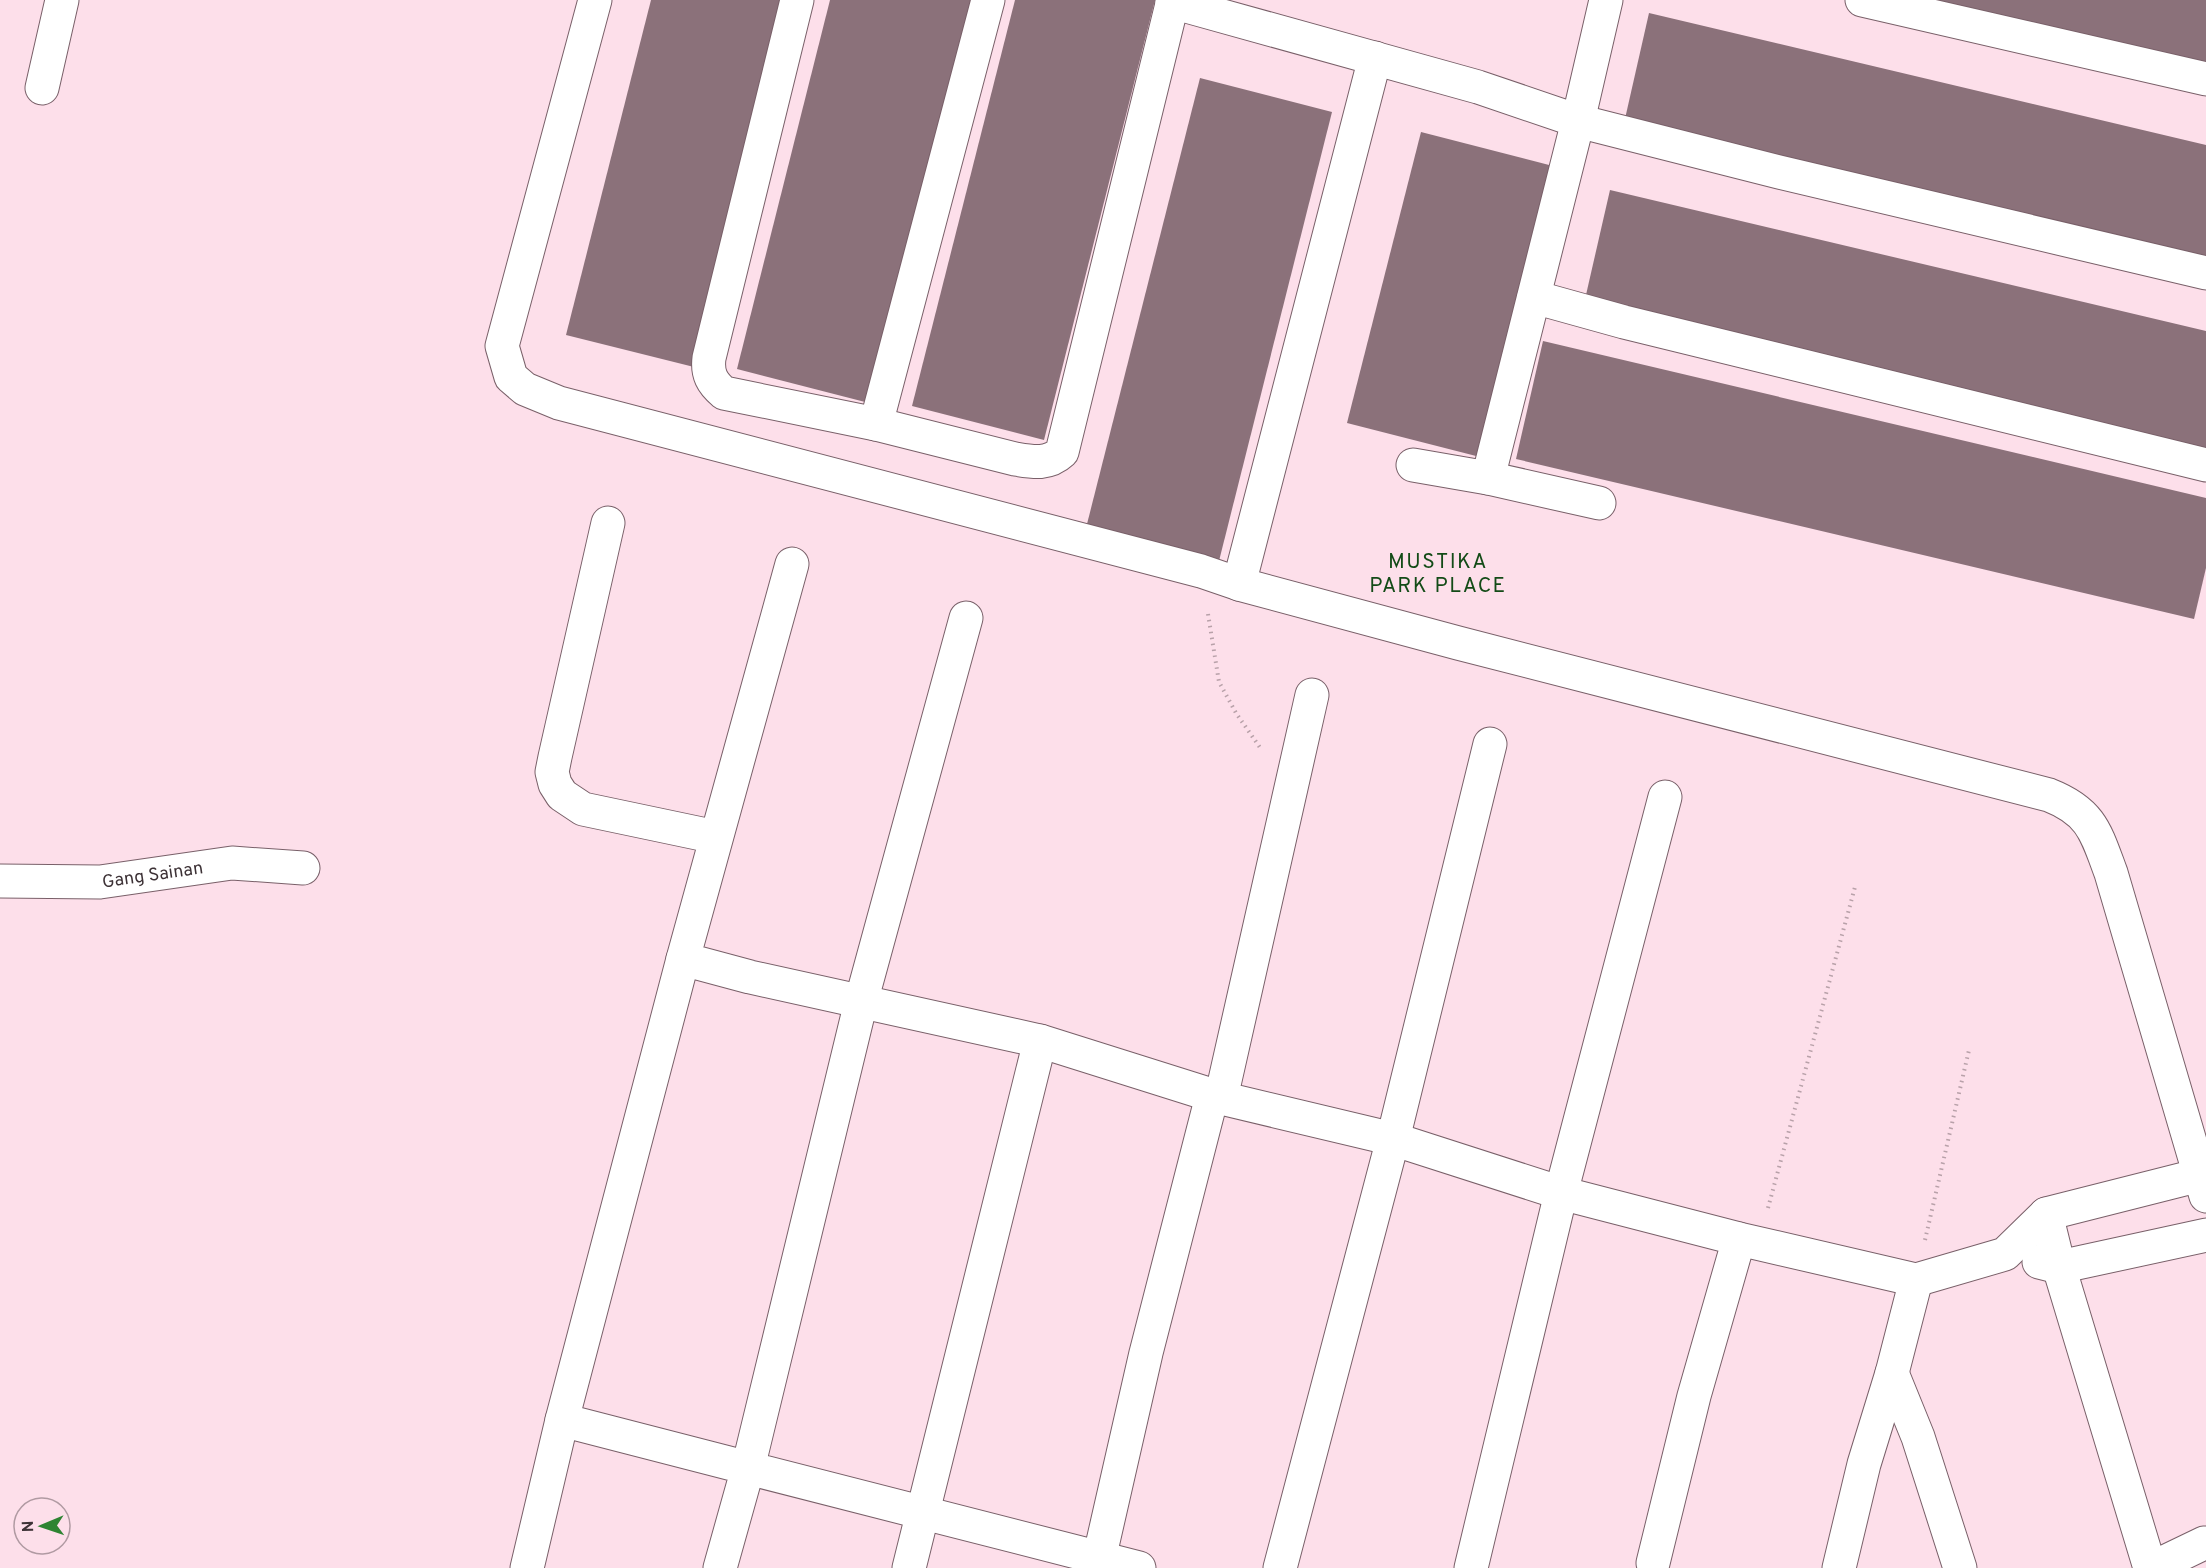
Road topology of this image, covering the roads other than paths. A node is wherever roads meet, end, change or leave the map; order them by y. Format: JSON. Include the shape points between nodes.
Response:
{"nodes":[{"id":1,"x":62,"y":0,"type":"edge"},
{"id":2,"x":595,"y":0,"type":"edge"},
{"id":3,"x":797,"y":0,"type":"edge"},
{"id":4,"x":988,"y":0,"type":"edge"},
{"id":5,"x":1606,"y":0,"type":"edge"},
{"id":6,"x":1862,"y":0,"type":"edge"},
{"id":7,"x":1173,"y":1,"type":"edge"},
{"id":8,"x":1375,"y":58,"type":"junction"},
{"id":9,"x":2206,"y":80,"type":"edge"},
{"id":10,"x":42,"y":88,"type":"dead end"},
{"id":11,"x":1578,"y":121,"type":"junction"},
{"id":12,"x":2206,"y":273,"type":"edge"},
{"id":13,"x":1534,"y":297,"type":"junction"},
{"id":14,"x":876,"y":424,"type":"junction"},
{"id":15,"x":1413,"y":465,"type":"dead end"},
{"id":16,"x":2206,"y":465,"type":"edge"},
{"id":17,"x":1488,"y":478,"type":"junction"},
{"id":18,"x":1599,"y":503,"type":"dead end"},
{"id":19,"x":608,"y":523,"type":"dead end"},
{"id":20,"x":792,"y":564,"type":"dead end"},
{"id":21,"x":1239,"y":584,"type":"junction"},
{"id":22,"x":966,"y":618,"type":"dead end"},
{"id":23,"x":1311,"y":695,"type":"dead end"},
{"id":24,"x":1490,"y":744,"type":"dead end"},
{"id":25,"x":1665,"y":797,"type":"dead end"},
{"id":26,"x":716,"y":837,"type":"junction"},
{"id":27,"x":303,"y":868,"type":"dead end"},
{"id":28,"x":0,"y":881,"type":"edge"},
{"id":29,"x":683,"y":959,"type":"junction"},
{"id":30,"x":861,"y":1002,"type":"junction"},
{"id":31,"x":1040,"y":1041,"type":"junction"},
{"id":32,"x":1217,"y":1097,"type":"junction"},
{"id":33,"x":1393,"y":1139,"type":"junction"},
{"id":34,"x":2203,"y":1186,"type":"edge"},
{"id":35,"x":1561,"y":1193,"type":"junction"},
{"id":36,"x":2046,"y":1214,"type":"junction"},
{"id":37,"x":2206,"y":1235,"type":"edge"},
{"id":38,"x":1749,"y":1241,"type":"junction"},
{"id":39,"x":2005,"y":1254,"type":"junction"},
{"id":40,"x":2059,"y":1267,"type":"junction"},
{"id":41,"x":1916,"y":1280,"type":"junction"},
{"id":42,"x":1892,"y":1373,"type":"junction"},
{"id":43,"x":562,"y":1420,"type":"junction"},
{"id":44,"x":748,"y":1468,"type":"junction"},
{"id":45,"x":923,"y":1514,"type":"junction"},
{"id":46,"x":2204,"y":1543,"type":"dead end"},
{"id":47,"x":1098,"y":1563,"type":"edge"},
{"id":48,"x":1653,"y":1563,"type":"dead end"},
{"id":49,"x":527,"y":1568,"type":"edge"},
{"id":50,"x":720,"y":1568,"type":"edge"},
{"id":51,"x":909,"y":1568,"type":"edge"},
{"id":52,"x":1139,"y":1568,"type":"edge"},
{"id":53,"x":1281,"y":1568,"type":"edge"},
{"id":54,"x":1471,"y":1568,"type":"edge"},
{"id":55,"x":1839,"y":1568,"type":"edge"},
{"id":56,"x":1960,"y":1568,"type":"edge"},
{"id":57,"x":2151,"y":1568,"type":"edge"}],
"edges":[{"from":1,"to":10,"type":"street"},
{"from":2,"to":21,"type":"street","via":[[501,346],[511,377],[525,389],[559,403],[1202,571]]},
{"from":3,"to":14,"type":"street","via":[[708,368],[713,383],[724,393]]},
{"from":4,"to":14,"type":"street"},
{"from":5,"to":11,"type":"street"},
{"from":6,"to":9,"type":"street"},
{"from":7,"to":8,"type":"street"},
{"from":7,"to":14,"type":"street","via":[[1062,452],[1055,458],[1036,462],[1015,459]]},
{"from":8,"to":11,"type":"street"},
{"from":8,"to":21,"type":"street"},
{"from":11,"to":12,"type":"street"},
{"from":11,"to":13,"type":"street"},
{"from":13,"to":16,"type":"street"},
{"from":13,"to":17,"type":"street"},
{"from":15,"to":17,"type":"street"},
{"from":17,"to":18,"type":"street"},
{"from":19,"to":26,"type":"street","via":[[555,756],[555,784],[562,795],[583,809]]},
{"from":20,"to":26,"type":"street"},
{"from":21,"to":34,"type":"street","via":[[2067,802],[2089,823],[2112,873]]},
{"from":22,"to":30,"type":"street"},
{"from":23,"to":32,"type":"street"},
{"from":24,"to":33,"type":"street"},
{"from":25,"to":35,"type":"street"},
{"from":26,"to":29,"type":"street"},
{"from":27,"to":28,"type":"street","name":"Gang Sainan","via":[[232,863],[100,882]]},
{"from":29,"to":30,"type":"street"},
{"from":29,"to":43,"type":"street"},
{"from":30,"to":31,"type":"street"},
{"from":30,"to":44,"type":"street"},
{"from":31,"to":32,"type":"street"},
{"from":31,"to":45,"type":"street"},
{"from":32,"to":33,"type":"street"},
{"from":32,"to":47,"type":"street","via":[[1146,1353]]},
{"from":33,"to":35,"type":"street"},
{"from":33,"to":53,"type":"street"},
{"from":34,"to":36,"type":"street"},
{"from":35,"to":38,"type":"street"},
{"from":35,"to":54,"type":"street"},
{"from":36,"to":39,"type":"street"},
{"from":36,"to":40,"type":"street"},
{"from":37,"to":40,"type":"street"},
{"from":38,"to":41,"type":"street"},
{"from":38,"to":48,"type":"street","via":[[1694,1396]]},
{"from":39,"to":40,"type":"street"},
{"from":39,"to":41,"type":"street"},
{"from":40,"to":57,"type":"street"},
{"from":41,"to":42,"type":"street"},
{"from":42,"to":55,"type":"street","via":[[1864,1464]]},
{"from":42,"to":56,"type":"street","via":[[1918,1437]]},
{"from":43,"to":44,"type":"street"},
{"from":43,"to":49,"type":"street"},
{"from":44,"to":45,"type":"street"},
{"from":44,"to":50,"type":"street"},
{"from":45,"to":47,"type":"street"},
{"from":45,"to":51,"type":"street"},
{"from":46,"to":57,"type":"street"},
{"from":47,"to":52,"type":"street"}]}
